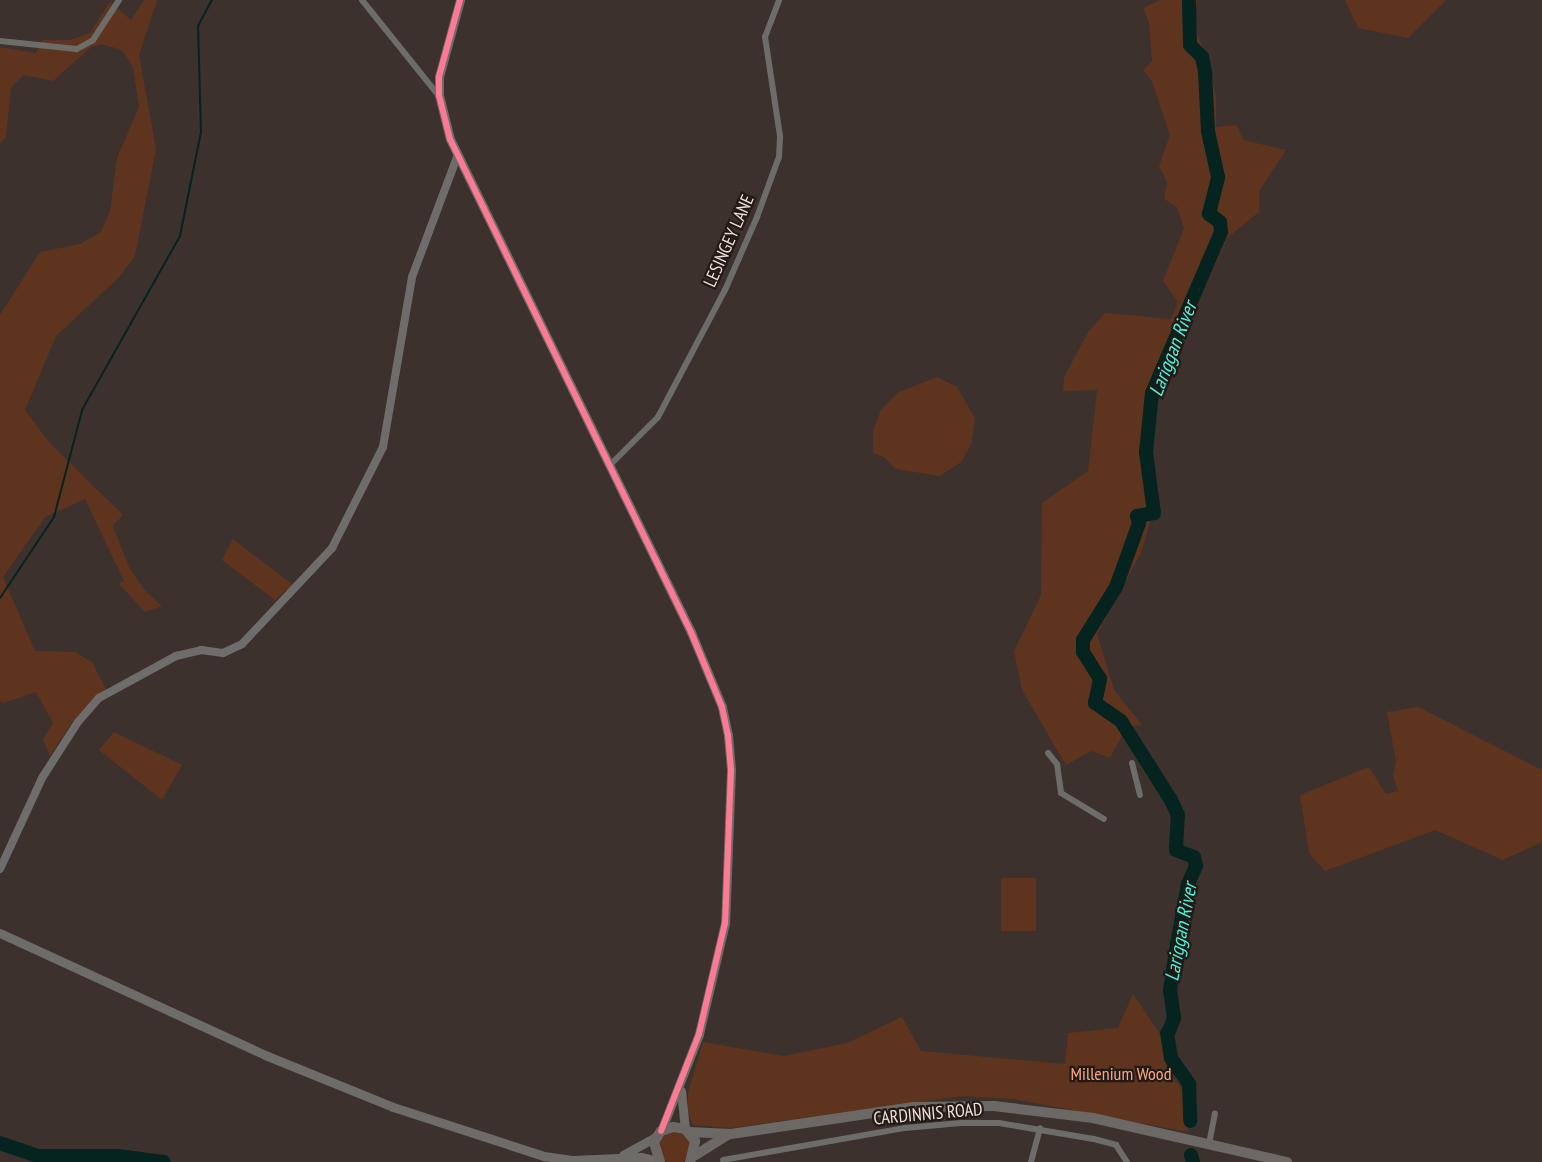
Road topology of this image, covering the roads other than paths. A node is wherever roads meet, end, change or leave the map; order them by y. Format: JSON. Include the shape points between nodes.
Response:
{"nodes":[{"id":1,"x":119,"y":0,"type":"edge"},
{"id":2,"x":362,"y":0,"type":"edge"},
{"id":3,"x":460,"y":0,"type":"edge"},
{"id":4,"x":779,"y":0,"type":"edge"},
{"id":5,"x":0,"y":41,"type":"edge"},
{"id":6,"x":439,"y":95,"type":"junction"},
{"id":7,"x":457,"y":157,"type":"junction"},
{"id":8,"x":610,"y":464,"type":"junction"},
{"id":9,"x":1048,"y":753,"type":"dead end"},
{"id":10,"x":1132,"y":764,"type":"dead end"},
{"id":11,"x":1140,"y":795,"type":"dead end"},
{"id":12,"x":1104,"y":819,"type":"dead end"},
{"id":13,"x":0,"y":870,"type":"edge"},
{"id":14,"x":0,"y":933,"type":"edge"},
{"id":15,"x":681,"y":1089,"type":"junction"},
{"id":16,"x":1215,"y":1114,"type":"dead end"},
{"id":17,"x":1040,"y":1128,"type":"junction"},
{"id":18,"x":687,"y":1130,"type":"junction"},
{"id":19,"x":659,"y":1134,"type":"junction"},
{"id":20,"x":730,"y":1134,"type":"junction"},
{"id":21,"x":1209,"y":1144,"type":"junction"},
{"id":22,"x":618,"y":1157,"type":"junction"},
{"id":23,"x":692,"y":1159,"type":"edge"},
{"id":24,"x":723,"y":1160,"type":"dead end"},
{"id":25,"x":659,"y":1162,"type":"edge"},
{"id":26,"x":1031,"y":1162,"type":"edge"},
{"id":27,"x":1127,"y":1162,"type":"edge"},
{"id":28,"x":1287,"y":1162,"type":"edge"}],
"edges":[{"from":1,"to":5,"type":"street","via":[[93,40],[77,49]]},
{"from":2,"to":6,"type":"street"},
{"from":3,"to":6,"type":"main road","via":[[442,58]]},
{"from":4,"to":8,"type":"street","name":"LESINGEY LANE","via":[[765,38],[780,136],[779,157],[725,290],[658,417]]},
{"from":6,"to":7,"type":"main road"},
{"from":7,"to":8,"type":"main road"},
{"from":7,"to":13,"type":"main road","via":[[411,277],[383,447],[332,548],[242,644],[223,652],[201,650],[176,656],[99,698],[78,722],[42,778]]},
{"from":8,"to":15,"type":"main road","via":[[691,632],[719,699],[728,735],[731,770],[725,923],[712,988]]},
{"from":9,"to":12,"type":"street","via":[[1057,764],[1061,793]]},
{"from":10,"to":11,"type":"street"},
{"from":14,"to":22,"type":"main road","via":[[265,1055],[393,1107],[544,1156],[572,1160]]},
{"from":15,"to":18,"type":"main road"},
{"from":15,"to":19,"type":"main road"},
{"from":16,"to":21,"type":"street"},
{"from":17,"to":24,"type":"street","name":"CARDINNIS ROAD","via":[[961,1123],[905,1128]]},
{"from":17,"to":26,"type":"street"},
{"from":17,"to":27,"type":"street","name":"CARDINNIS ROAD","via":[[1116,1145]]},
{"from":18,"to":19,"type":"highway","via":[[673,1127]]},
{"from":18,"to":20,"type":"highway"},
{"from":18,"to":23,"type":"highway","via":[[695,1141]]},
{"from":19,"to":22,"type":"main road"},
{"from":19,"to":25,"type":"highway","via":[[654,1149]]},
{"from":20,"to":21,"type":"highway","via":[[955,1105],[1043,1110]]},
{"from":20,"to":23,"type":"highway"},
{"from":21,"to":28,"type":"highway"},
{"from":22,"to":25,"type":"main road"}]}
